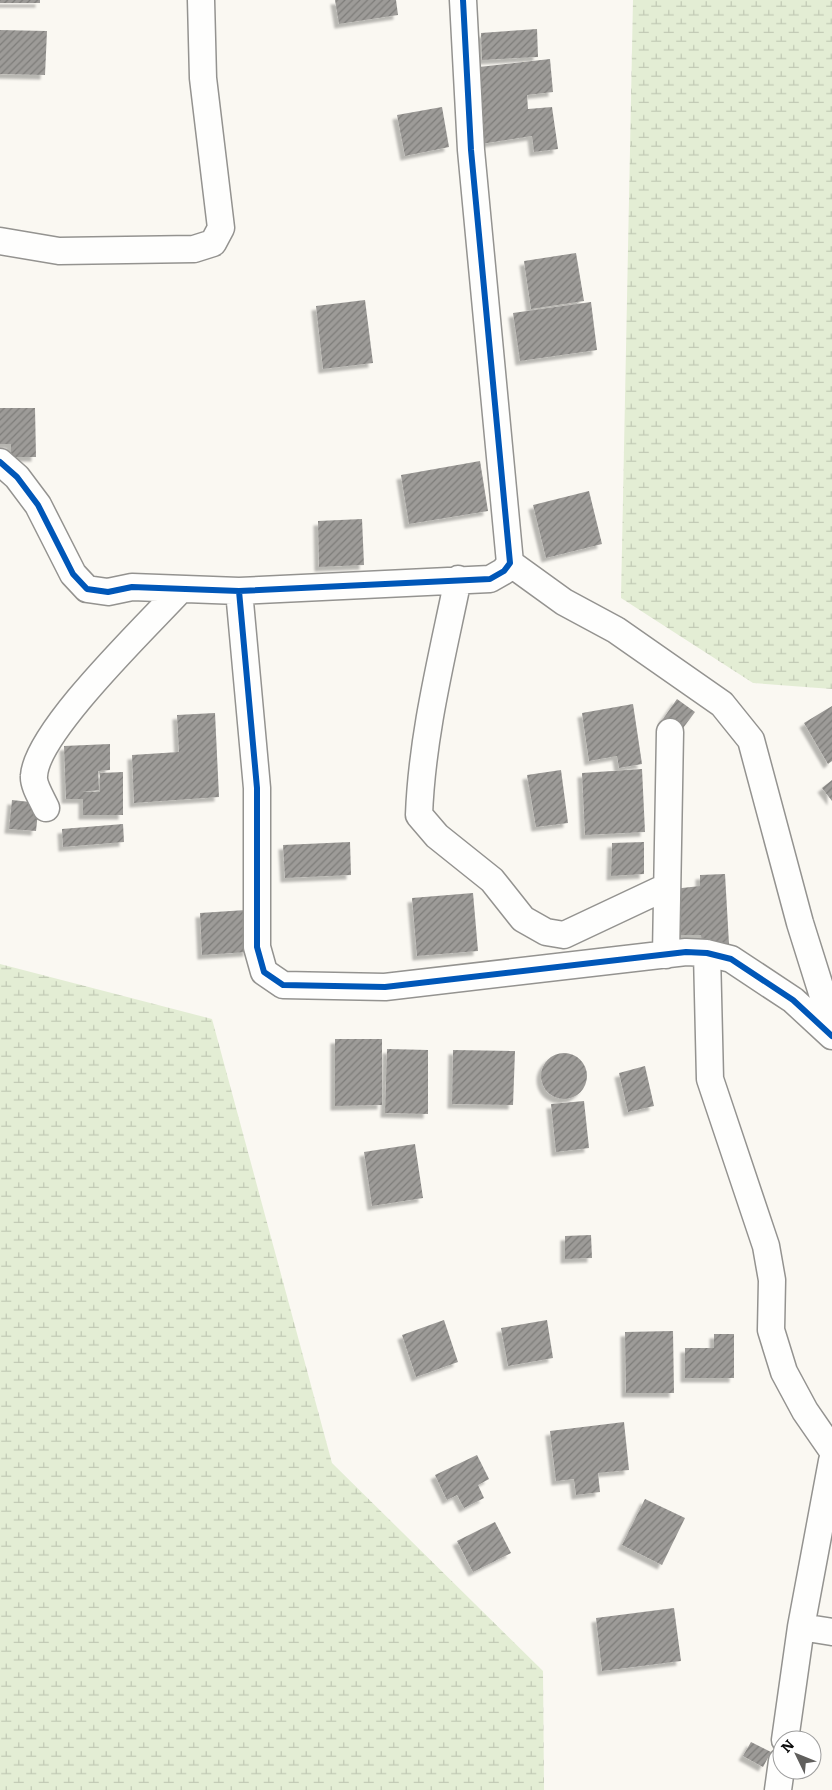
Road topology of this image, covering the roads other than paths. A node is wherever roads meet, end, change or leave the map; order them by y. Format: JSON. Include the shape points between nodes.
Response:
{"nodes":[{"id":1,"x":201,"y":0,"type":"edge"},
{"id":2,"x":463,"y":0,"type":"edge"},
{"id":3,"x":0,"y":241,"type":"edge"},
{"id":4,"x":0,"y":462,"type":"edge"},
{"id":5,"x":510,"y":563,"type":"junction"},
{"id":6,"x":458,"y":579,"type":"junction"},
{"id":7,"x":180,"y":590,"type":"junction"},
{"id":8,"x":239,"y":591,"type":"junction"},
{"id":9,"x":670,"y":732,"type":"dead end"},
{"id":10,"x":46,"y":808,"type":"dead end"},
{"id":11,"x":666,"y":887,"type":"junction"},
{"id":12,"x":707,"y":953,"type":"junction"},
{"id":13,"x":666,"y":955,"type":"junction"},
{"id":14,"x":832,"y":1025,"type":"edge"},
{"id":15,"x":832,"y":1036,"type":"edge"},
{"id":16,"x":832,"y":1450,"type":"edge"},
{"id":17,"x":832,"y":1461,"type":"edge"},
{"id":18,"x":801,"y":1627,"type":"junction"},
{"id":19,"x":832,"y":1632,"type":"edge"},
{"id":20,"x":786,"y":1730,"type":"edge"}],
"edges":[{"from":1,"to":3,"type":"street","via":[[203,78],[221,228],[214,243],[194,249],[59,251]]},
{"from":2,"to":5,"type":"street","via":[[471,150]]},
{"from":4,"to":7,"type":"street","via":[[18,478],[38,506],[73,574],[87,589],[108,592],[132,588]]},
{"from":5,"to":6,"type":"street","via":[[490,579]]},
{"from":5,"to":14,"type":"street","via":[[564,602],[616,630],[722,704],[751,740],[800,923]]},
{"from":6,"to":8,"type":"street"},
{"from":6,"to":11,"type":"street","via":[[430,710],[419,815],[437,836],[492,880],[523,919],[546,932],[564,935]]},
{"from":7,"to":8,"type":"street"},
{"from":7,"to":10,"type":"street","via":[[66,714],[38,759],[33,778]]},
{"from":8,"to":13,"type":"street","via":[[257,788],[257,947],[264,972],[283,985],[385,987]]},
{"from":9,"to":11,"type":"street"},
{"from":11,"to":13,"type":"street"},
{"from":12,"to":13,"type":"street"},
{"from":12,"to":15,"type":"street","via":[[731,959],[786,995]]},
{"from":12,"to":16,"type":"street","via":[[710,1079],[766,1246],[772,1280],[771,1330],[784,1372],[805,1411]]},
{"from":17,"to":18,"type":"street"},
{"from":18,"to":19,"type":"street"},
{"from":18,"to":20,"type":"street"}]}
